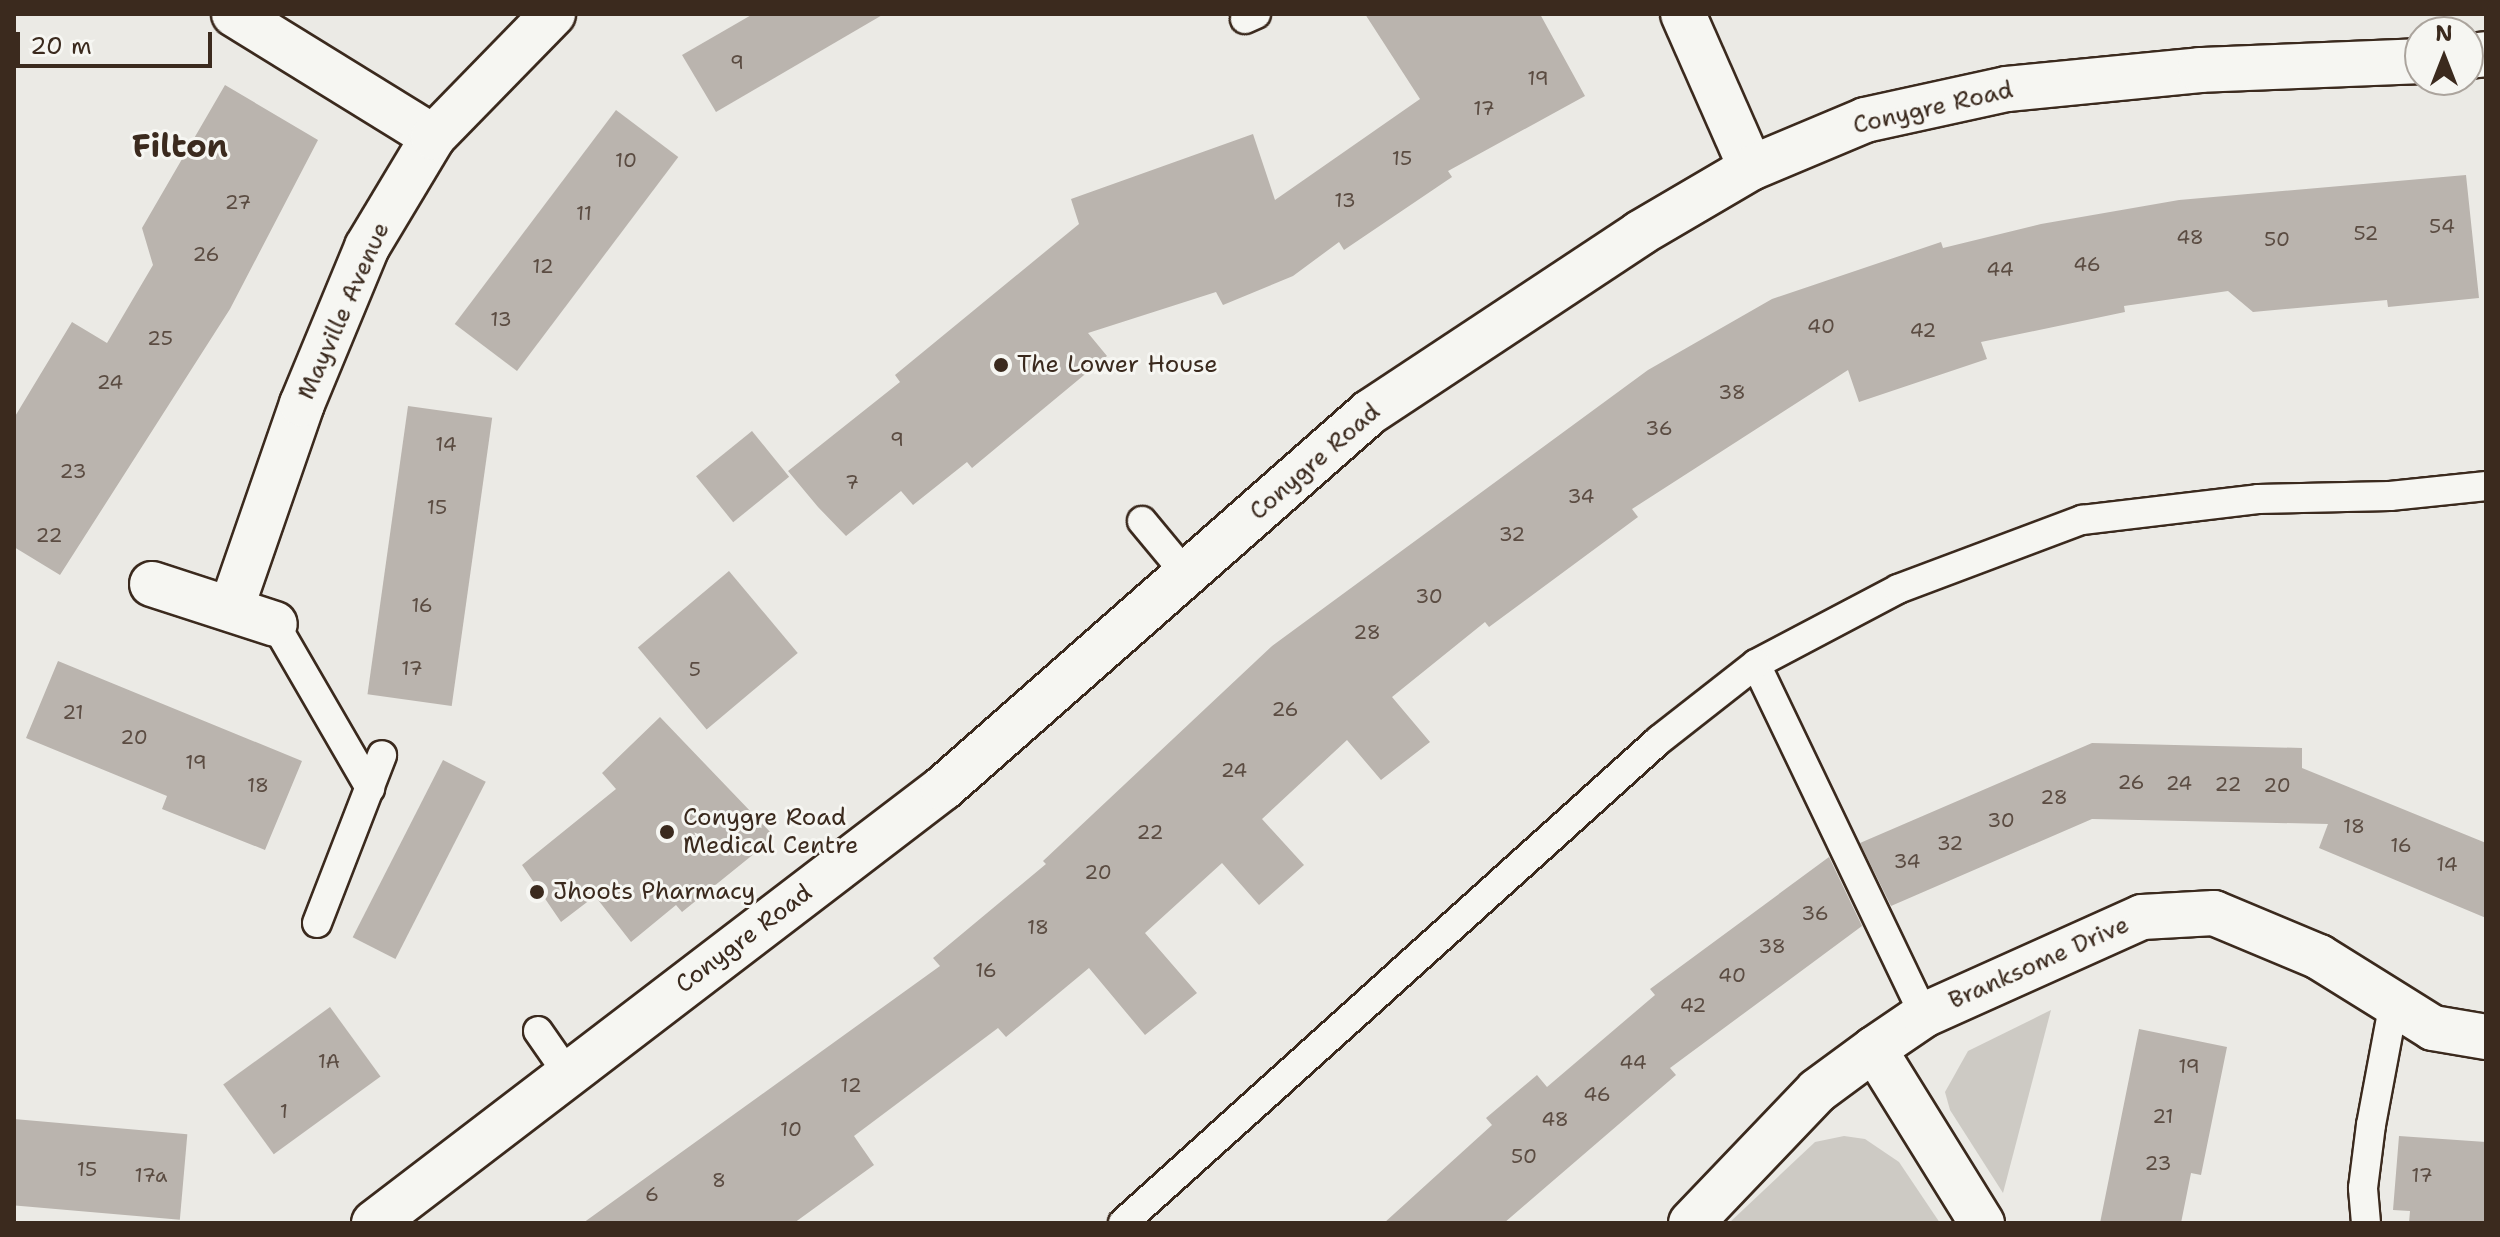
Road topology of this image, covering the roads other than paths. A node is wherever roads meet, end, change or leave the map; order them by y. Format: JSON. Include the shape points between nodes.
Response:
{"nodes":[{"id":1,"x":234,"y":14,"type":"edge"},
{"id":2,"x":553,"y":14,"type":"edge"},
{"id":3,"x":1683,"y":14,"type":"edge"},
{"id":4,"x":2404,"y":62,"type":"edge"},
{"id":5,"x":433,"y":137,"type":"junction"},
{"id":6,"x":1751,"y":168,"type":"junction"},
{"id":7,"x":2486,"y":486,"type":"edge"},
{"id":8,"x":1142,"y":521,"type":"dead end"},
{"id":9,"x":1186,"y":574,"type":"junction"},
{"id":10,"x":152,"y":584,"type":"dead end"},
{"id":11,"x":231,"y":609,"type":"junction"},
{"id":12,"x":275,"y":624,"type":"joint"},
{"id":13,"x":1756,"y":664,"type":"junction"},
{"id":14,"x":382,"y":755,"type":"dead end"},
{"id":15,"x":370,"y":788,"type":"junction"},
{"id":16,"x":317,"y":923,"type":"dead end"},
{"id":17,"x":2393,"y":1007,"type":"junction"},
{"id":18,"x":1924,"y":1015,"type":"junction"},
{"id":19,"x":538,"y":1031,"type":"dead end"},
{"id":20,"x":2486,"y":1037,"type":"edge"},
{"id":21,"x":1874,"y":1049,"type":"junction"},
{"id":22,"x":568,"y":1074,"type":"junction"},
{"id":23,"x":374,"y":1223,"type":"edge"},
{"id":24,"x":1123,"y":1223,"type":"edge"},
{"id":25,"x":1691,"y":1223,"type":"edge"},
{"id":26,"x":1982,"y":1223,"type":"edge"},
{"id":27,"x":2366,"y":1223,"type":"edge"}],
"edges":[{"from":1,"to":5,"type":"street"},
{"from":2,"to":5,"type":"street","name":"Mayville Avenue"},
{"from":3,"to":6,"type":"street"},
{"from":4,"to":6,"type":"street","name":"Conygre Road","via":[[2200,70],[2007,89],[1865,120]]},
{"from":5,"to":11,"type":"street","name":"Mayville Avenue","via":[[367,247],[302,404]]},
{"from":6,"to":9,"type":"street","name":"Conygre Road","via":[[1640,233],[1370,412]]},
{"from":7,"to":13,"type":"lane","via":[[2390,496],[2258,499],[2082,520],[1898,589]]},
{"from":8,"to":9,"type":"lane"},
{"from":9,"to":22,"type":"street","name":"Conygre Road","via":[[943,788]]},
{"from":10,"to":11,"type":"street"},
{"from":11,"to":12,"type":"street"},
{"from":12,"to":15,"type":"lane"},
{"from":13,"to":18,"type":"lane"},
{"from":13,"to":24,"type":"lane","via":[[1648,750]]},
{"from":14,"to":15,"type":"lane"},
{"from":15,"to":16,"type":"lane"},
{"from":17,"to":18,"type":"street","name":"Branksome Drive","via":[[2319,957],[2214,913],[2142,917]]},
{"from":17,"to":20,"type":"street","name":"Branksome Drive","via":[[2433,1028]]},
{"from":17,"to":27,"type":"lane","via":[[2363,1188]]},
{"from":18,"to":21,"type":"street","name":"Branksome Drive"},
{"from":19,"to":22,"type":"lane"},
{"from":21,"to":25,"type":"street","name":"Branksome Drive","via":[[1817,1091]]},
{"from":21,"to":26,"type":"street"},
{"from":22,"to":23,"type":"street","name":"Conygre Road"}]}
